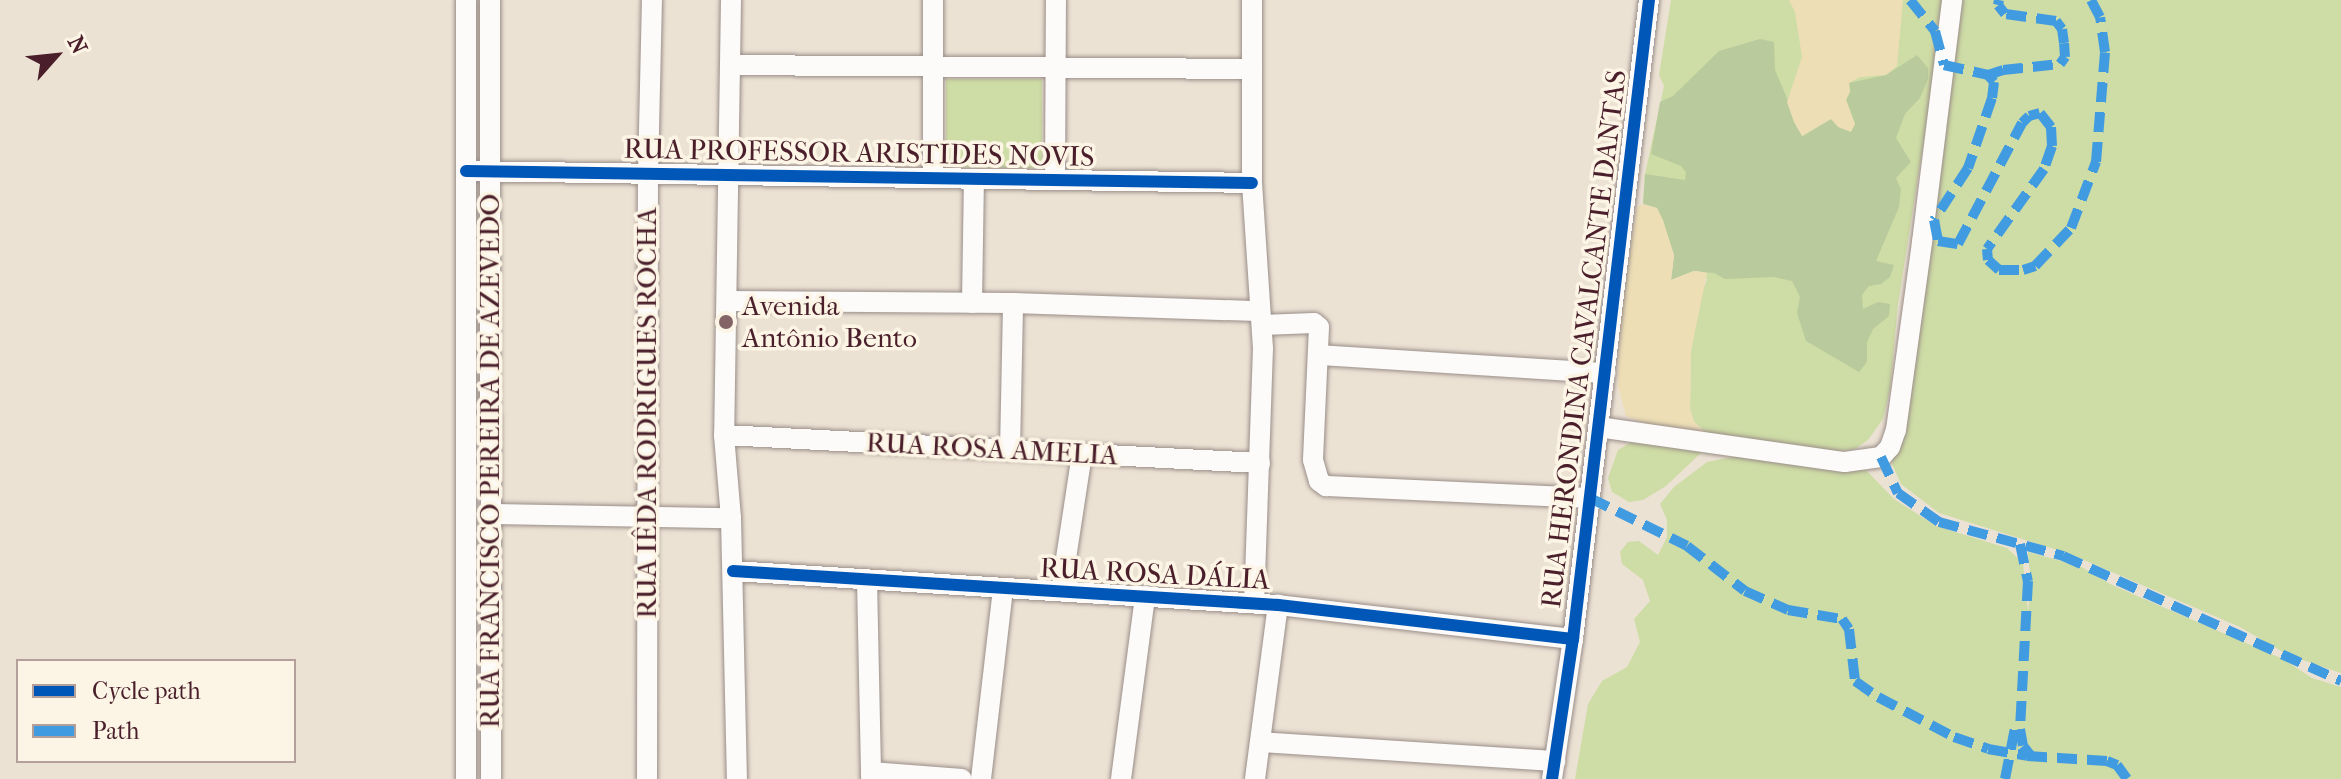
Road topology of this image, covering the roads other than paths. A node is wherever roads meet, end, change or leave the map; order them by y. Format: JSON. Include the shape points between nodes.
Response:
{"nodes":[{"id":1,"x":466,"y":0,"type":"edge"},
{"id":2,"x":490,"y":0,"type":"edge"},
{"id":3,"x":652,"y":0,"type":"edge"},
{"id":4,"x":731,"y":0,"type":"edge"},
{"id":5,"x":742,"y":0,"type":"edge"},
{"id":6,"x":933,"y":0,"type":"edge"},
{"id":7,"x":1056,"y":0,"type":"edge"},
{"id":8,"x":1252,"y":0,"type":"edge"},
{"id":9,"x":1649,"y":0,"type":"edge"},
{"id":10,"x":1952,"y":0,"type":"edge"},
{"id":11,"x":736,"y":65,"type":"junction"},
{"id":12,"x":933,"y":66,"type":"junction"},
{"id":13,"x":1056,"y":67,"type":"junction"},
{"id":14,"x":1252,"y":69,"type":"junction"},
{"id":15,"x":466,"y":171,"type":"junction"},
{"id":16,"x":489,"y":172,"type":"junction"},
{"id":17,"x":648,"y":174,"type":"junction"},
{"id":18,"x":734,"y":177,"type":"junction"},
{"id":19,"x":933,"y":178,"type":"junction"},
{"id":20,"x":974,"y":179,"type":"junction"},
{"id":21,"x":1055,"y":180,"type":"junction"},
{"id":22,"x":1252,"y":183,"type":"junction"},
{"id":23,"x":732,"y":300,"type":"junction"},
{"id":24,"x":972,"y":303,"type":"junction"},
{"id":25,"x":1013,"y":303,"type":"junction"},
{"id":26,"x":1260,"y":318,"type":"junction"},
{"id":27,"x":1319,"y":355,"type":"junction"},
{"id":28,"x":1605,"y":373,"type":"junction"},
{"id":29,"x":1598,"y":427,"type":"junction"},
{"id":30,"x":730,"y":435,"type":"junction"},
{"id":31,"x":1010,"y":450,"type":"junction"},
{"id":32,"x":1082,"y":454,"type":"junction"},
{"id":33,"x":1260,"y":463,"type":"junction"},
{"id":34,"x":1590,"y":498,"type":"junction"},
{"id":35,"x":490,"y":514,"type":"junction"},
{"id":36,"x":647,"y":516,"type":"junction"},
{"id":37,"x":731,"y":518,"type":"junction"},
{"id":38,"x":733,"y":571,"type":"junction"},
{"id":39,"x":867,"y":580,"type":"junction"},
{"id":40,"x":1003,"y":589,"type":"junction"},
{"id":41,"x":1061,"y":591,"type":"junction"},
{"id":42,"x":1145,"y":596,"type":"junction"},
{"id":43,"x":1254,"y":603,"type":"junction"},
{"id":44,"x":1278,"y":605,"type":"junction"},
{"id":45,"x":1573,"y":639,"type":"junction"},
{"id":46,"x":1260,"y":742,"type":"junction"},
{"id":47,"x":1554,"y":770,"type":"edge"},
{"id":48,"x":871,"y":775,"type":"edge"},
{"id":49,"x":466,"y":779,"type":"edge"},
{"id":50,"x":491,"y":779,"type":"edge"},
{"id":51,"x":647,"y":779,"type":"edge"},
{"id":52,"x":737,"y":779,"type":"edge"},
{"id":53,"x":962,"y":779,"type":"edge"},
{"id":54,"x":981,"y":779,"type":"edge"},
{"id":55,"x":1121,"y":779,"type":"edge"},
{"id":56,"x":1255,"y":779,"type":"edge"}],
"edges":[{"from":1,"to":15,"type":"street","name":"RUA FRANCISCO PEREIRA DE AZEVEDO"},
{"from":2,"to":16,"type":"street","name":"RUA FRANCISCO PEREIRA DE AZEVEDO"},
{"from":3,"to":17,"type":"street","name":"RUA IÊDA RODRIGUES ROCHA"},
{"from":4,"to":11,"type":"street"},
{"from":5,"to":11,"type":"street"},
{"from":6,"to":12,"type":"street"},
{"from":7,"to":13,"type":"street"},
{"from":8,"to":14,"type":"street"},
{"from":9,"to":28,"type":"street","name":"RUA HERONDINA CAVALCANTE DANTAS"},
{"from":10,"to":29,"type":"street","via":[[1890,447],[1881,457],[1845,462]]},
{"from":11,"to":12,"type":"street"},
{"from":11,"to":18,"type":"street"},
{"from":12,"to":13,"type":"street"},
{"from":12,"to":19,"type":"street"},
{"from":13,"to":14,"type":"street"},
{"from":13,"to":21,"type":"street"},
{"from":14,"to":22,"type":"street"},
{"from":15,"to":16,"type":"street","name":"RUA PROFESSOR ARISTIDES NOVIS"},
{"from":15,"to":49,"type":"street","name":"RUA FRANCISCO PEREIRA DE AZEVEDO"},
{"from":16,"to":17,"type":"street","name":"RUA PROFESSOR ARISTIDES NOVIS"},
{"from":16,"to":35,"type":"street","name":"RUA FRANCISCO PEREIRA DE AZEVEDO"},
{"from":17,"to":18,"type":"street","name":"RUA PROFESSOR ARISTIDES NOVIS"},
{"from":17,"to":36,"type":"street","name":"RUA IÊDA RODRIGUES ROCHA"},
{"from":18,"to":19,"type":"street","name":"RUA PROFESSOR ARISTIDES NOVIS"},
{"from":18,"to":23,"type":"street"},
{"from":19,"to":20,"type":"street","name":"RUA PROFESSOR ARISTIDES NOVIS"},
{"from":20,"to":21,"type":"street","name":"RUA PROFESSOR ARISTIDES NOVIS"},
{"from":20,"to":24,"type":"street"},
{"from":21,"to":22,"type":"street","name":"RUA PROFESSOR ARISTIDES NOVIS"},
{"from":22,"to":26,"type":"street"},
{"from":23,"to":24,"type":"street"},
{"from":23,"to":30,"type":"street"},
{"from":24,"to":25,"type":"street"},
{"from":25,"to":26,"type":"street"},
{"from":25,"to":31,"type":"street"},
{"from":26,"to":27,"type":"street","via":[[1318,325]]},
{"from":26,"to":33,"type":"street"},
{"from":27,"to":28,"type":"street"},
{"from":27,"to":34,"type":"street","via":[[1313,460],[1319,481],[1338,489]]},
{"from":28,"to":29,"type":"street","name":"RUA HERONDINA CAVALCANTE DANTAS"},
{"from":29,"to":34,"type":"street","name":"RUA HERONDINA CAVALCANTE DANTAS"},
{"from":30,"to":31,"type":"street","name":"RUA ROSA AMELIA"},
{"from":30,"to":37,"type":"street"},
{"from":31,"to":32,"type":"street","name":"RUA ROSA AMELIA"},
{"from":32,"to":33,"type":"street","name":"RUA ROSA AMELIA"},
{"from":32,"to":41,"type":"street"},
{"from":33,"to":43,"type":"street"},
{"from":34,"to":45,"type":"street","name":"RUA HERONDINA CAVALCANTE DANTAS"},
{"from":35,"to":36,"type":"street"},
{"from":35,"to":50,"type":"street","name":"RUA FRANCISCO PEREIRA DE AZEVEDO"},
{"from":36,"to":37,"type":"street"},
{"from":36,"to":51,"type":"street","name":"RUA IÊDA RODRIGUES ROCHA"},
{"from":37,"to":38,"type":"street"},
{"from":38,"to":39,"type":"street","name":"RUA ROSA DÁLIA"},
{"from":38,"to":52,"type":"street"},
{"from":39,"to":40,"type":"street","name":"RUA ROSA DÁLIA"},
{"from":39,"to":48,"type":"street"},
{"from":40,"to":41,"type":"street","name":"RUA ROSA DÁLIA"},
{"from":40,"to":54,"type":"street"},
{"from":41,"to":42,"type":"street","name":"RUA ROSA DÁLIA"},
{"from":42,"to":43,"type":"street","name":"RUA ROSA DÁLIA"},
{"from":42,"to":55,"type":"street"},
{"from":43,"to":44,"type":"street","name":"RUA ROSA DÁLIA"},
{"from":44,"to":45,"type":"street","name":"RUA ROSA DÁLIA"},
{"from":44,"to":46,"type":"street"},
{"from":45,"to":47,"type":"street","name":"RUA HERONDINA CAVALCANTE DANTAS"},
{"from":46,"to":47,"type":"street"},
{"from":46,"to":56,"type":"street"},
{"from":48,"to":53,"type":"street"}]}
